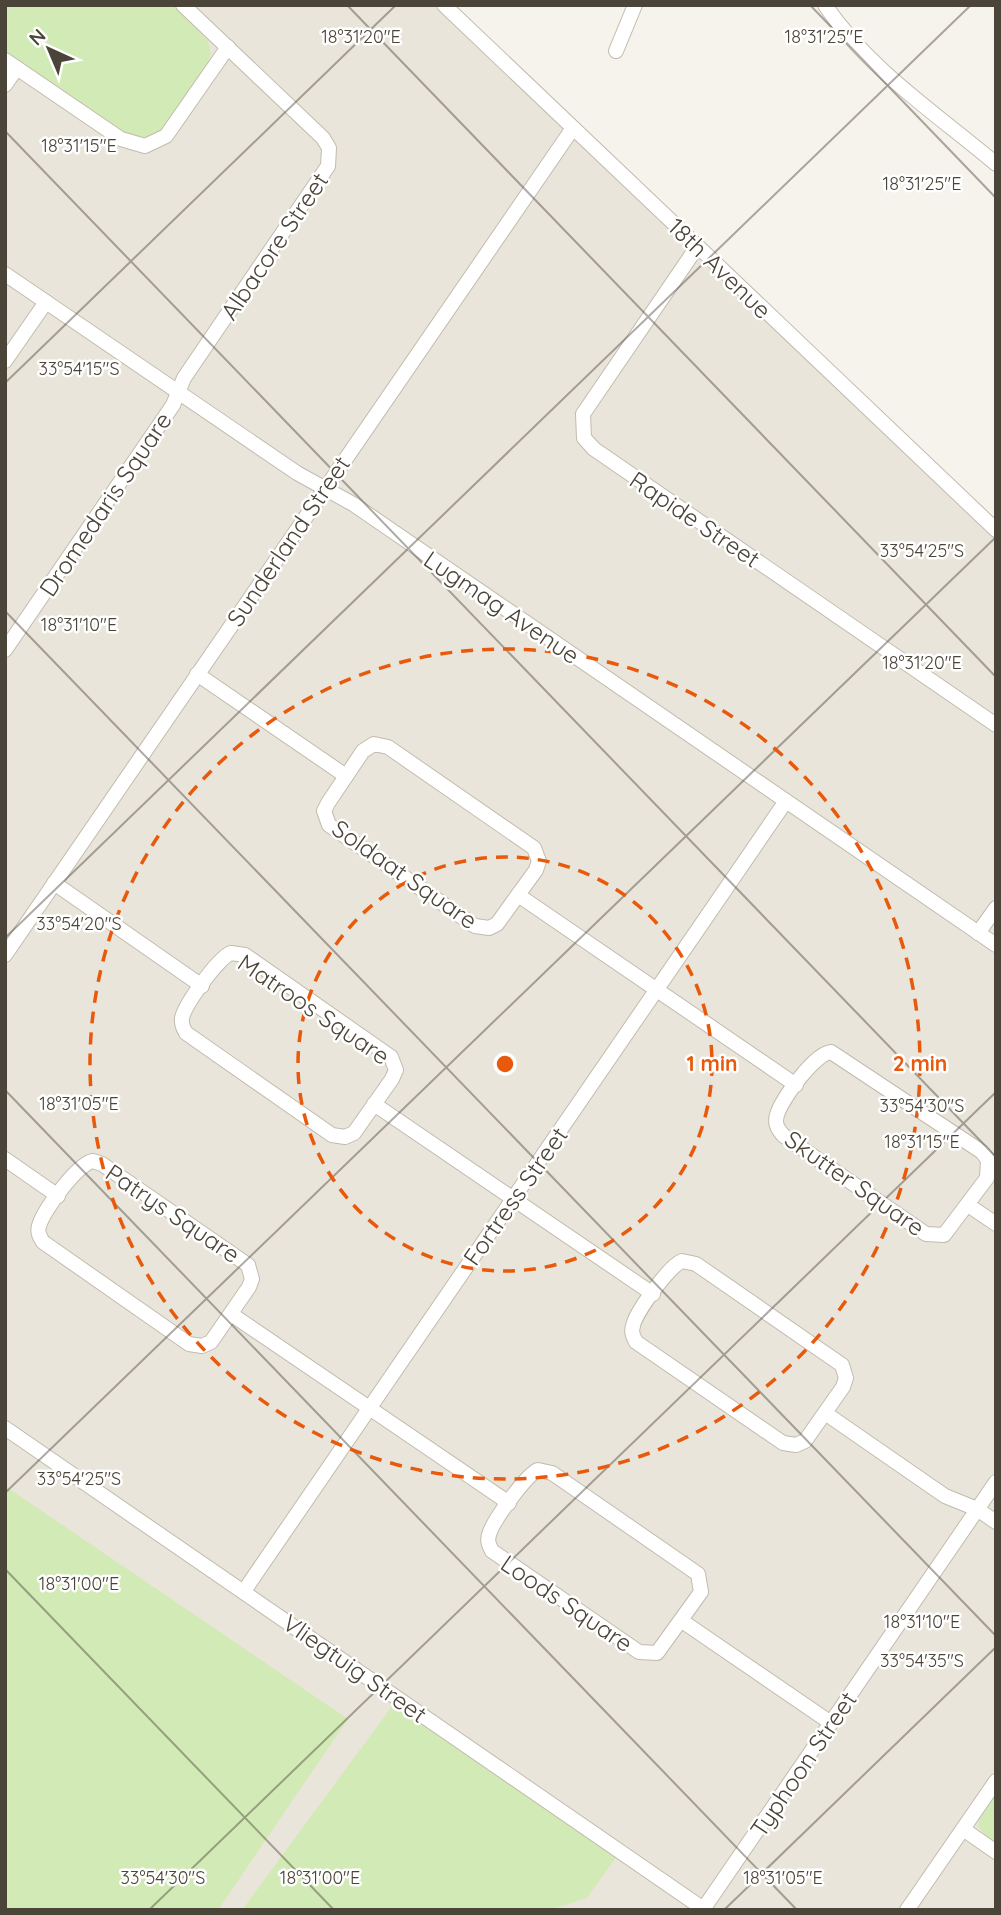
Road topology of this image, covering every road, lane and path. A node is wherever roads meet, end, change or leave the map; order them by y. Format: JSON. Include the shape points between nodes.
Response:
{"nodes":[{"id":1,"x":183,"y":5,"type":"edge"},
{"id":2,"x":444,"y":5,"type":"edge"},
{"id":3,"x":635,"y":5,"type":"edge"},
{"id":4,"x":825,"y":5,"type":"edge"},
{"id":5,"x":228,"y":47,"type":"junction"},
{"id":6,"x":616,"y":51,"type":"dead end"},
{"id":7,"x":11,"y":64,"type":"edge"},
{"id":8,"x":5,"y":85,"type":"edge"},
{"id":9,"x":573,"y":128,"type":"junction"},
{"id":10,"x":996,"y":164,"type":"edge"},
{"id":11,"x":697,"y":247,"type":"junction"},
{"id":12,"x":5,"y":274,"type":"edge"},
{"id":13,"x":46,"y":302,"type":"junction"},
{"id":14,"x":5,"y":361,"type":"edge"},
{"id":15,"x":178,"y":391,"type":"junction"},
{"id":16,"x":324,"y":488,"type":"junction"},
{"id":17,"x":996,"y":530,"type":"edge"},
{"id":18,"x":5,"y":650,"type":"edge"},
{"id":19,"x":197,"y":674,"type":"junction"},
{"id":20,"x":996,"y":725,"type":"edge"},
{"id":21,"x":346,"y":776,"type":"junction"},
{"id":22,"x":786,"y":801,"type":"junction"},
{"id":23,"x":54,"y":883,"type":"junction"},
{"id":24,"x":518,"y":895,"type":"junction"},
{"id":25,"x":996,"y":908,"type":"edge"},
{"id":26,"x":978,"y":933,"type":"junction"},
{"id":27,"x":996,"y":945,"type":"edge"},
{"id":28,"x":5,"y":955,"type":"edge"},
{"id":29,"x":202,"y":986,"type":"junction"},
{"id":30,"x":657,"y":990,"type":"junction"},
{"id":31,"x":796,"y":1085,"type":"junction"},
{"id":32,"x":374,"y":1104,"type":"junction"},
{"id":33,"x":5,"y":1159,"type":"edge"},
{"id":34,"x":58,"y":1196,"type":"junction"},
{"id":35,"x":513,"y":1199,"type":"junction"},
{"id":36,"x":968,"y":1205,"type":"junction"},
{"id":37,"x":996,"y":1224,"type":"edge"},
{"id":38,"x":653,"y":1294,"type":"junction"},
{"id":39,"x":232,"y":1314,"type":"junction"},
{"id":40,"x":369,"y":1408,"type":"junction"},
{"id":41,"x":825,"y":1413,"type":"junction"},
{"id":42,"x":5,"y":1428,"type":"edge"},
{"id":43,"x":996,"y":1482,"type":"edge"},
{"id":44,"x":509,"y":1503,"type":"junction"},
{"id":45,"x":977,"y":1509,"type":"junction"},
{"id":46,"x":996,"y":1522,"type":"edge"},
{"id":47,"x":244,"y":1591,"type":"junction"},
{"id":48,"x":682,"y":1621,"type":"junction"},
{"id":49,"x":831,"y":1723,"type":"junction"},
{"id":50,"x":996,"y":1781,"type":"edge"},
{"id":51,"x":963,"y":1829,"type":"junction"},
{"id":52,"x":996,"y":1852,"type":"edge"},
{"id":53,"x":704,"y":1909,"type":"edge"},
{"id":54,"x":907,"y":1910,"type":"edge"}],
"edges":[{"from":1,"to":5,"type":"street","name":"Albacore Street"},
{"from":2,"to":9,"type":"street","name":"18th Avenue"},
{"from":3,"to":6,"type":"street"},
{"from":4,"to":10,"type":"street","via":[[892,77]]},
{"from":5,"to":7,"type":"street","via":[[166,136],[145,146],[121,139]]},
{"from":5,"to":15,"type":"street","name":"Albacore Street","via":[[323,138],[330,160]]},
{"from":7,"to":8,"type":"street"},
{"from":9,"to":11,"type":"street","name":"18th Avenue"},
{"from":9,"to":16,"type":"street","name":"Sunderland Street"},
{"from":11,"to":17,"type":"street","name":"18th Avenue"},
{"from":11,"to":20,"type":"street","name":"Rapide Street","via":[[583,414],[584,438]]},
{"from":12,"to":13,"type":"street","name":"Lugmag Avenue"},
{"from":13,"to":14,"type":"street"},
{"from":13,"to":15,"type":"street","name":"Lugmag Avenue"},
{"from":15,"to":16,"type":"street","name":"Lugmag Avenue"},
{"from":15,"to":18,"type":"street","name":"Dromedaris Square","via":[[173,405]]},
{"from":16,"to":19,"type":"street","name":"Sunderland Street"},
{"from":16,"to":22,"type":"street","name":"Lugmag Avenue"},
{"from":19,"to":21,"type":"street"},
{"from":19,"to":23,"type":"street","name":"Sunderland Street"},
{"from":21,"to":24,"type":"street","name":"Soldaat Square","via":[[366,748],[384,744],[520,837],[534,848],[538,861]]},
{"from":21,"to":24,"type":"street","name":"Soldaat Square","via":[[326,807],[326,821],[332,828],[479,928],[497,924]]},
{"from":22,"to":26,"type":"street","name":"Lugmag Avenue"},
{"from":22,"to":30,"type":"street","name":"Fortress Street"},
{"from":23,"to":28,"type":"street","name":"Sunderland Street"},
{"from":23,"to":29,"type":"street","name":"Matroos Square"},
{"from":24,"to":30,"type":"street"},
{"from":25,"to":26,"type":"street"},
{"from":26,"to":27,"type":"street","name":"Lugmag Avenue"},
{"from":29,"to":32,"type":"street","name":"Matroos Square","via":[[182,1016],[186,1034],[310,1120],[332,1135],[345,1137],[357,1130]]},
{"from":29,"to":32,"type":"street","name":"Matroos Square","via":[[227,954],[241,953],[256,963],[391,1057],[395,1074]]},
{"from":30,"to":31,"type":"street"},
{"from":30,"to":35,"type":"street","name":"Fortress Street"},
{"from":31,"to":36,"type":"street","name":"Skutter Square","via":[[777,1115],[783,1136],[931,1236],[948,1232]]},
{"from":31,"to":36,"type":"street","name":"Skutter Square","via":[[817,1056],[835,1053],[982,1153],[989,1174]]},
{"from":32,"to":35,"type":"street","name":"Matroos Square"},
{"from":33,"to":34,"type":"street"},
{"from":34,"to":39,"type":"street","name":"Patrys Square","via":[[39,1224],[43,1242],[189,1343],[202,1346],[211,1342]]},
{"from":34,"to":39,"type":"street","name":"Patrys Square","via":[[80,1166],[102,1164],[248,1265],[251,1283]]},
{"from":35,"to":38,"type":"street","name":"Matroos Square"},
{"from":35,"to":40,"type":"street","name":"Fortress Street"},
{"from":36,"to":37,"type":"street"},
{"from":38,"to":41,"type":"street","via":[[633,1324],[640,1345],[787,1445],[805,1441]]},
{"from":38,"to":41,"type":"street","via":[[674,1265],[691,1261],[839,1362],[845,1368],[845,1382]]},
{"from":39,"to":40,"type":"street"},
{"from":40,"to":44,"type":"street"},
{"from":40,"to":47,"type":"street","name":"Fortress Street"},
{"from":41,"to":45,"type":"street","via":[[945,1496]]},
{"from":42,"to":47,"type":"street","name":"Vliegtuig Street"},
{"from":43,"to":45,"type":"street","name":"Typhoon Street"},
{"from":44,"to":48,"type":"street","name":"Loods Square","via":[[527,1477],[538,1470],[552,1473],[583,1494],[698,1574],[701,1592]]},
{"from":44,"to":48,"type":"street","name":"Loods Square","via":[[489,1533],[492,1551],[639,1652],[652,1655],[661,1650]]},
{"from":45,"to":46,"type":"street"},
{"from":45,"to":49,"type":"street","name":"Typhoon Street"},
{"from":47,"to":53,"type":"street","name":"Vliegtuig Street"},
{"from":48,"to":49,"type":"street"},
{"from":49,"to":53,"type":"street","name":"Typhoon Street"},
{"from":50,"to":51,"type":"street"},
{"from":51,"to":52,"type":"street"},
{"from":51,"to":54,"type":"street"}]}
